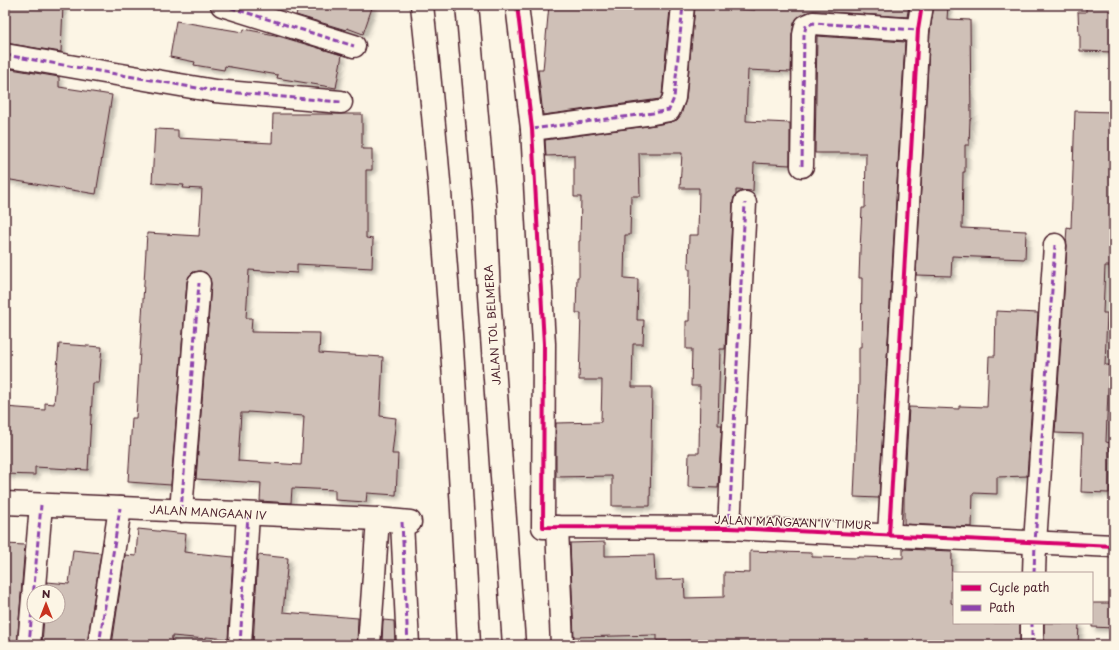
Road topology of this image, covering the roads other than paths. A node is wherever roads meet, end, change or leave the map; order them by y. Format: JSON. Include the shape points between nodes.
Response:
{"nodes":[{"id":1,"x":222,"y":5,"type":"edge"},
{"id":2,"x":422,"y":5,"type":"edge"},
{"id":3,"x":466,"y":5,"type":"edge"},
{"id":4,"x":517,"y":5,"type":"edge"},
{"id":5,"x":683,"y":5,"type":"edge"},
{"id":6,"x":922,"y":5,"type":"edge"},
{"id":7,"x":918,"y":30,"type":"junction"},
{"id":8,"x":354,"y":46,"type":"dead end"},
{"id":9,"x":5,"y":55,"type":"edge"},
{"id":10,"x":341,"y":102,"type":"dead end"},
{"id":11,"x":532,"y":130,"type":"junction"},
{"id":12,"x":802,"y":166,"type":"dead end"},
{"id":13,"x":745,"y":203,"type":"dead end"},
{"id":14,"x":1055,"y":245,"type":"dead end"},
{"id":15,"x":200,"y":284,"type":"dead end"},
{"id":16,"x":5,"y":503,"type":"edge"},
{"id":17,"x":41,"y":505,"type":"junction"},
{"id":18,"x":120,"y":508,"type":"junction"},
{"id":19,"x":181,"y":511,"type":"junction"},
{"id":20,"x":248,"y":514,"type":"junction"},
{"id":21,"x":378,"y":519,"type":"junction"},
{"id":22,"x":550,"y":527,"type":"junction"},
{"id":23,"x":729,"y":528,"type":"junction"},
{"id":24,"x":889,"y":535,"type":"junction"},
{"id":25,"x":1035,"y":543,"type":"junction"},
{"id":26,"x":1114,"y":546,"type":"edge"},
{"id":27,"x":1034,"y":572,"type":"edge"},
{"id":28,"x":1032,"y":624,"type":"edge"},
{"id":29,"x":29,"y":645,"type":"edge"},
{"id":30,"x":99,"y":645,"type":"edge"},
{"id":31,"x":240,"y":645,"type":"edge"},
{"id":32,"x":369,"y":645,"type":"edge"},
{"id":33,"x":408,"y":645,"type":"edge"},
{"id":34,"x":469,"y":645,"type":"edge"},
{"id":35,"x":514,"y":645,"type":"edge"},
{"id":36,"x":562,"y":645,"type":"edge"},
{"id":37,"x":1032,"y":645,"type":"edge"}],
"edges":[{"from":1,"to":8,"type":"main road"},
{"from":2,"to":34,"type":"main road","via":[[441,201],[463,514]]},
{"from":3,"to":35,"type":"main road","name":"JALAN TOL BELMERA","via":[[486,207],[490,303]]},
{"from":4,"to":11,"type":"main road"},
{"from":5,"to":11,"type":"main road","via":[[674,98],[669,110]]},
{"from":6,"to":7,"type":"main road"},
{"from":7,"to":12,"type":"main road","via":[[813,23],[806,26]]},
{"from":7,"to":24,"type":"main road"},
{"from":9,"to":10,"type":"main road","via":[[215,91]]},
{"from":11,"to":22,"type":"main road","via":[[544,344]]},
{"from":13,"to":23,"type":"main road"},
{"from":14,"to":25,"type":"main road"},
{"from":15,"to":19,"type":"main road"},
{"from":16,"to":17,"type":"main road","name":"JALAN MANGAAN IV"},
{"from":17,"to":18,"type":"main road","name":"JALAN MANGAAN IV"},
{"from":17,"to":29,"type":"main road"},
{"from":18,"to":19,"type":"main road","name":"JALAN MANGAAN IV"},
{"from":18,"to":30,"type":"main road"},
{"from":19,"to":20,"type":"main road","name":"JALAN MANGAAN IV"},
{"from":20,"to":21,"type":"main road","name":"JALAN MANGAAN IV"},
{"from":20,"to":31,"type":"main road"},
{"from":21,"to":32,"type":"main road"},
{"from":21,"to":33,"type":"main road","name":"JALAN MANGAAN IV","via":[[406,522]]},
{"from":22,"to":23,"type":"main road","name":"JALAN MANGAAN IV TIMUR"},
{"from":22,"to":36,"type":"main road"},
{"from":23,"to":24,"type":"main road","name":"JALAN MANGAAN IV TIMUR"},
{"from":24,"to":25,"type":"main road","name":"JALAN MANGAAN IV TIMUR"},
{"from":25,"to":26,"type":"main road","name":"JALAN MANGAAN IV TIMUR"},
{"from":25,"to":27,"type":"main road"},
{"from":28,"to":37,"type":"main road"}]}
